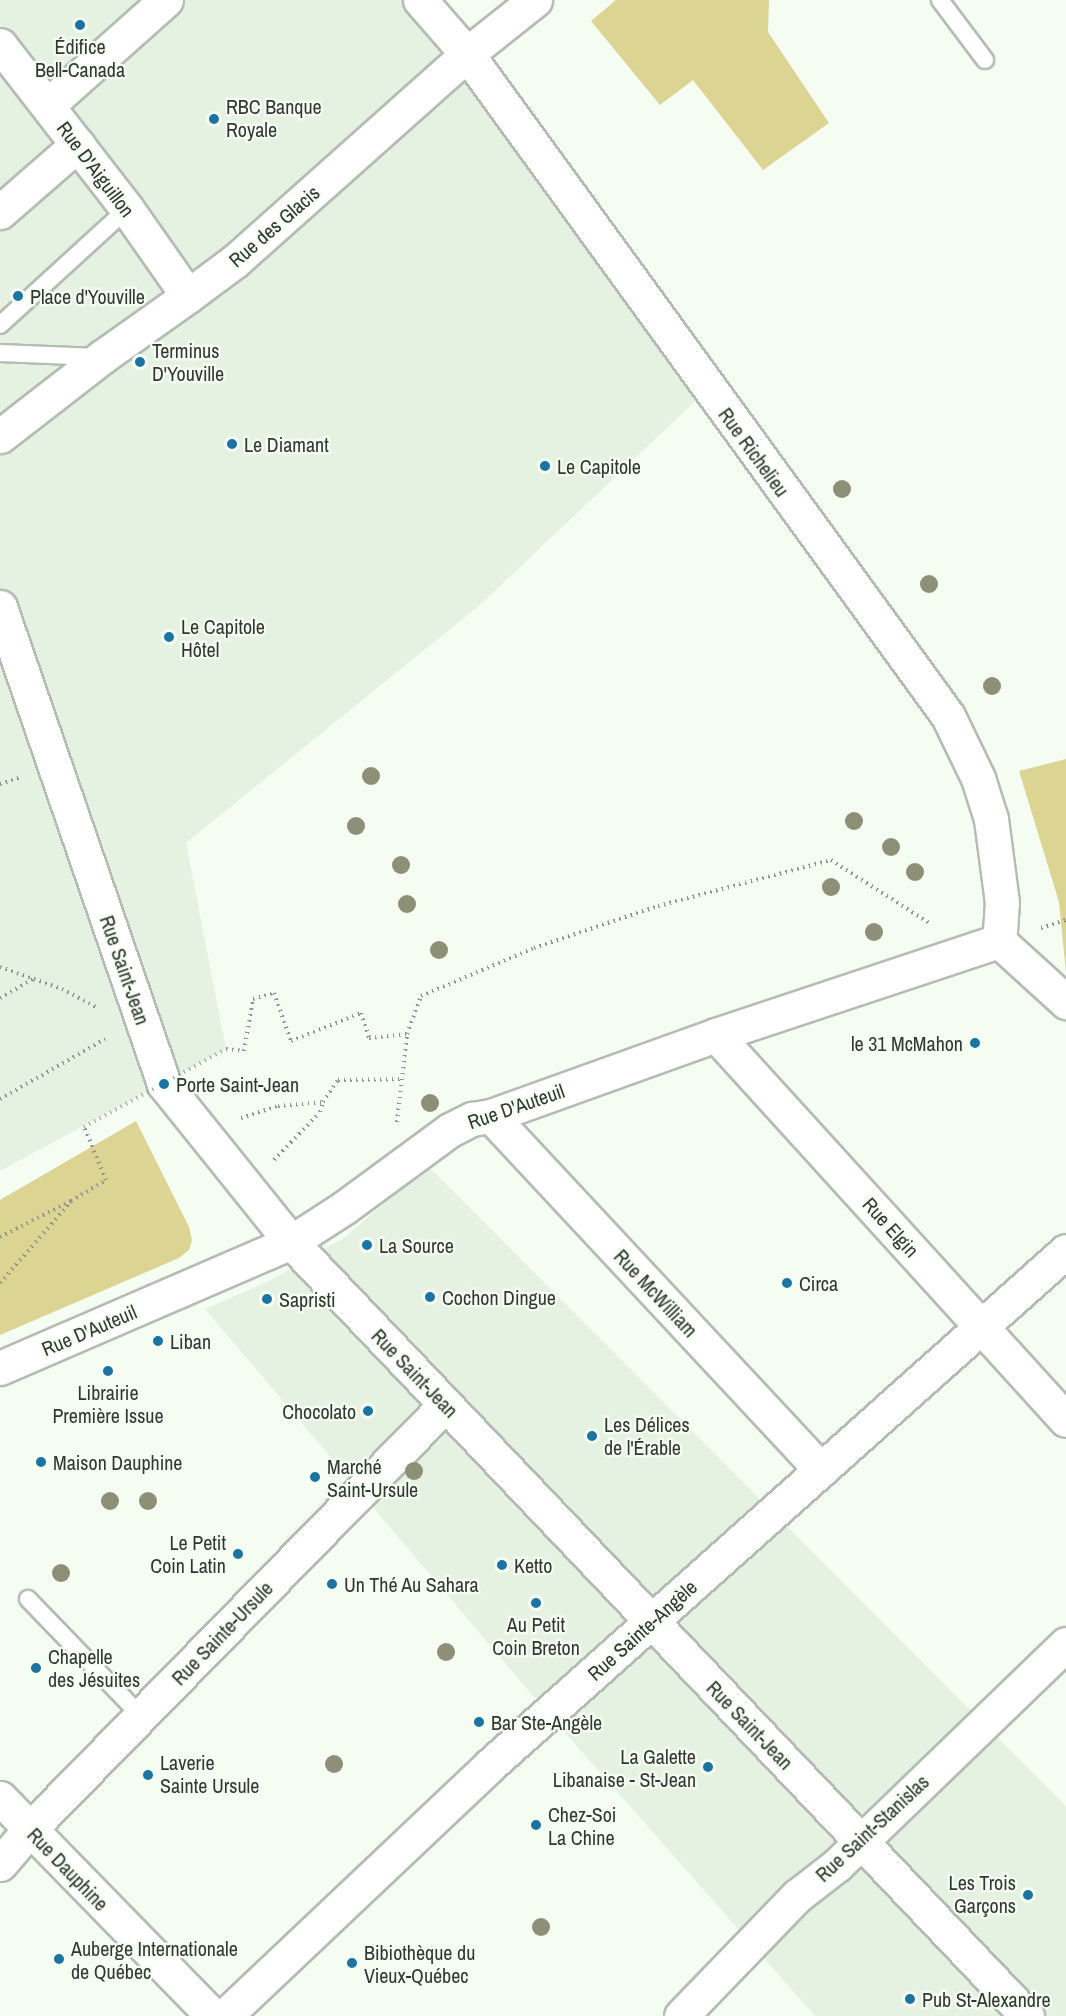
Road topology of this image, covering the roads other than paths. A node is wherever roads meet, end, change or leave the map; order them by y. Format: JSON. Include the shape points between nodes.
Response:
{"nodes":[{"id":1,"x":166,"y":0,"type":"edge"},
{"id":2,"x":420,"y":0,"type":"edge"},
{"id":3,"x":535,"y":0,"type":"edge"},
{"id":4,"x":940,"y":0,"type":"edge"},
{"id":5,"x":0,"y":45,"type":"edge"},
{"id":6,"x":467,"y":54,"type":"junction"},
{"id":7,"x":985,"y":60,"type":"dead end"},
{"id":8,"x":48,"y":105,"type":"junction"},
{"id":9,"x":78,"y":144,"type":"junction"},
{"id":10,"x":127,"y":209,"type":"junction"},
{"id":11,"x":0,"y":212,"type":"edge"},
{"id":12,"x":188,"y":296,"type":"junction"},
{"id":13,"x":0,"y":325,"type":"edge"},
{"id":14,"x":0,"y":353,"type":"edge"},
{"id":15,"x":102,"y":357,"type":"junction"},
{"id":16,"x":0,"y":436,"type":"edge"},
{"id":17,"x":0,"y":607,"type":"edge"},
{"id":18,"x":999,"y":941,"type":"junction"},
{"id":19,"x":1066,"y":1002,"type":"edge"},
{"id":20,"x":716,"y":1035,"type":"junction"},
{"id":21,"x":491,"y":1116,"type":"junction"},
{"id":22,"x":291,"y":1242,"type":"junction"},
{"id":23,"x":1066,"y":1251,"type":"edge"},
{"id":24,"x":982,"y":1327,"type":"junction"},
{"id":25,"x":0,"y":1368,"type":"edge"},
{"id":26,"x":445,"y":1404,"type":"junction"},
{"id":27,"x":1066,"y":1420,"type":"edge"},
{"id":28,"x":821,"y":1470,"type":"junction"},
{"id":29,"x":28,"y":1599,"type":"dead end"},
{"id":30,"x":652,"y":1622,"type":"junction"},
{"id":31,"x":1066,"y":1644,"type":"edge"},
{"id":32,"x":141,"y":1716,"type":"junction"},
{"id":33,"x":0,"y":1798,"type":"edge"},
{"id":34,"x":30,"y":1829,"type":"junction"},
{"id":35,"x":861,"y":1841,"type":"junction"},
{"id":36,"x":0,"y":1864,"type":"edge"},
{"id":37,"x":213,"y":2016,"type":"edge"},
{"id":38,"x":225,"y":2016,"type":"edge"},
{"id":39,"x":681,"y":2016,"type":"edge"},
{"id":40,"x":1027,"y":2016,"type":"edge"}],
"edges":[{"from":1,"to":8,"type":"street"},
{"from":2,"to":6,"type":"street","name":"Rue Richelieu"},
{"from":3,"to":6,"type":"street","name":"Rue des Glacis"},
{"from":4,"to":7,"type":"lane"},
{"from":5,"to":8,"type":"street","name":"Rue D'Aiguillon"},
{"from":6,"to":12,"type":"street","name":"Rue des Glacis","via":[[236,261]]},
{"from":6,"to":18,"type":"street","name":"Rue Richelieu","via":[[948,716],[978,778],[991,819],[1002,902]]},
{"from":8,"to":9,"type":"street","name":"Rue D'Aiguillon"},
{"from":9,"to":10,"type":"street","name":"Rue D'Aiguillon"},
{"from":9,"to":11,"type":"street"},
{"from":10,"to":12,"type":"street","name":"Rue D'Aiguillon"},
{"from":10,"to":13,"type":"lane"},
{"from":12,"to":15,"type":"street","name":"Rue des Glacis"},
{"from":14,"to":15,"type":"lane"},
{"from":15,"to":16,"type":"street","name":"Rue des Glacis"},
{"from":17,"to":22,"type":"street","name":"Rue Saint-Jean","via":[[164,1084]]},
{"from":18,"to":19,"type":"street"},
{"from":18,"to":20,"type":"street","name":"Rue D'Auteuil"},
{"from":20,"to":21,"type":"street","name":"Rue D'Auteuil"},
{"from":20,"to":24,"type":"street","name":"Rue Elgin"},
{"from":21,"to":22,"type":"street","name":"Rue D'Auteuil","via":[[472,1119],[450,1130]]},
{"from":21,"to":28,"type":"street","name":"Rue McWilliam"},
{"from":22,"to":25,"type":"street","name":"Rue D'Auteuil"},
{"from":22,"to":26,"type":"street","name":"Rue Saint-Jean"},
{"from":23,"to":24,"type":"street","name":"Rue Sainte-Angèle"},
{"from":24,"to":27,"type":"street","name":"Rue Elgin"},
{"from":24,"to":28,"type":"street","name":"Rue Sainte-Angèle"},
{"from":26,"to":30,"type":"street","name":"Rue Saint-Jean"},
{"from":26,"to":32,"type":"street","name":"Rue Sainte-Ursule"},
{"from":28,"to":30,"type":"street","name":"Rue Sainte-Angèle"},
{"from":29,"to":32,"type":"lane"},
{"from":30,"to":35,"type":"street","name":"Rue Saint-Jean"},
{"from":30,"to":38,"type":"street","name":"Rue Sainte-Angèle","via":[[489,1766]]},
{"from":31,"to":35,"type":"street","name":"Rue Saint-Stanislas"},
{"from":32,"to":34,"type":"street","name":"Rue Sainte-Ursule"},
{"from":33,"to":34,"type":"street","name":"Rue Dauphine"},
{"from":34,"to":36,"type":"street","name":"Rue Sainte-Ursule"},
{"from":34,"to":37,"type":"street","name":"Rue Dauphine"},
{"from":35,"to":39,"type":"street","name":"Rue Saint-Stanislas","via":[[797,1896]]},
{"from":35,"to":40,"type":"street","name":"Rue Saint-Jean"}]}
